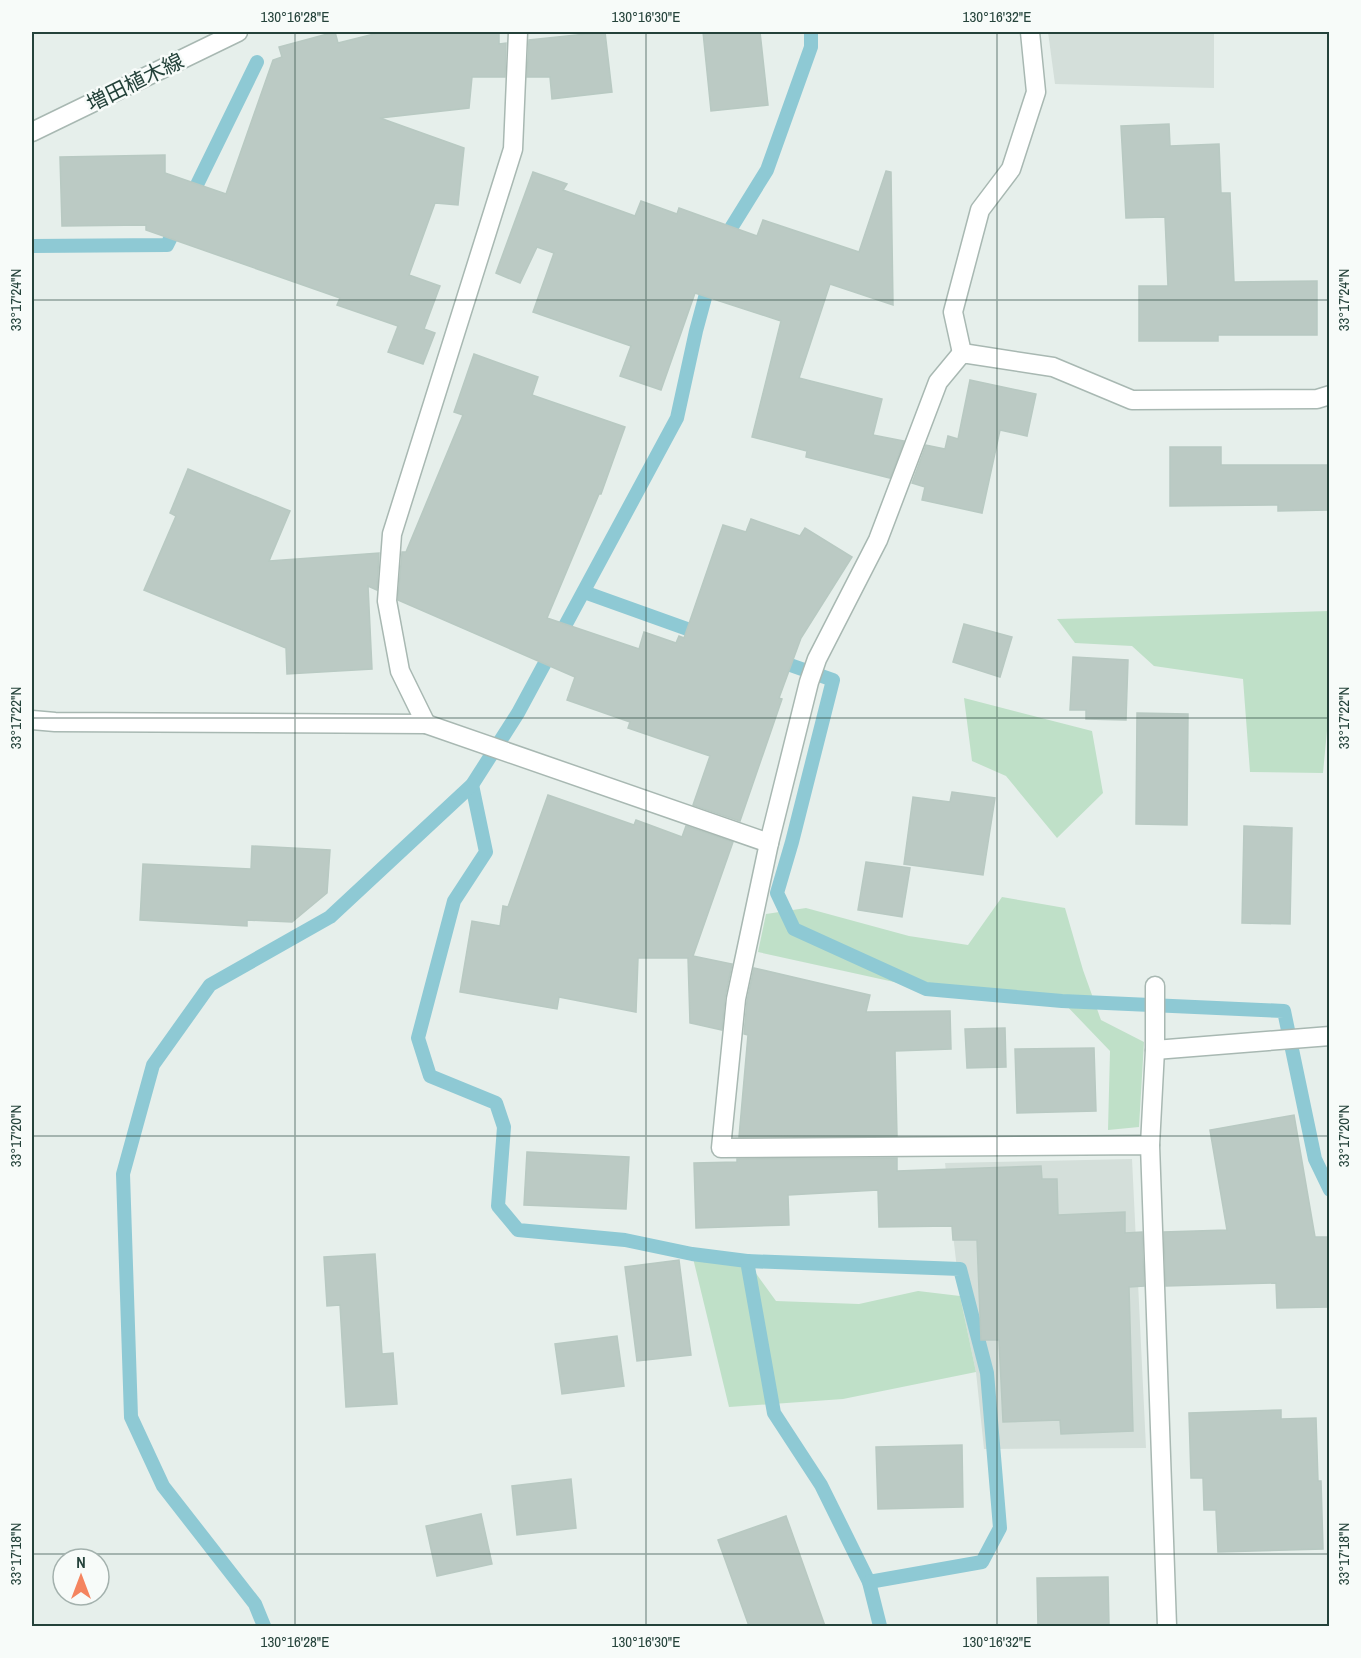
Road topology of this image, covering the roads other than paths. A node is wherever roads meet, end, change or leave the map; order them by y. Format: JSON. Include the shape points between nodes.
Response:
{"nodes":[{"id":1,"x":238,"y":32,"type":"edge"},
{"id":2,"x":518,"y":32,"type":"edge"},
{"id":3,"x":1030,"y":32,"type":"edge"},
{"id":4,"x":32,"y":132,"type":"edge"},
{"id":5,"x":962,"y":353,"type":"junction"},
{"id":6,"x":1329,"y":395,"type":"edge"},
{"id":7,"x":32,"y":720,"type":"edge"},
{"id":8,"x":426,"y":724,"type":"junction"},
{"id":9,"x":769,"y":843,"type":"junction"},
{"id":10,"x":1155,"y":986,"type":"dead end"},
{"id":11,"x":1329,"y":1036,"type":"edge"},
{"id":12,"x":1155,"y":1050,"type":"junction"},
{"id":13,"x":1150,"y":1145,"type":"junction"},
{"id":14,"x":1167,"y":1626,"type":"edge"}],
"edges":[{"from":1,"to":4,"type":"street","name":"増田植木線"},
{"from":2,"to":8,"type":"street","via":[[513,149],[392,534],[387,601],[400,670]]},
{"from":3,"to":5,"type":"street","via":[[1036,92],[1011,169],[980,210],[953,312]]},
{"from":5,"to":6,"type":"street","via":[[1053,366],[1132,400],[1317,399]]},
{"from":5,"to":9,"type":"street","via":[[938,382],[878,540],[817,659]]},
{"from":7,"to":8,"type":"street"},
{"from":8,"to":9,"type":"street"},
{"from":9,"to":13,"type":"street","via":[[736,999],[721,1148]]},
{"from":10,"to":12,"type":"street"},
{"from":11,"to":12,"type":"street"},
{"from":12,"to":13,"type":"street"},
{"from":13,"to":14,"type":"street"}]}
